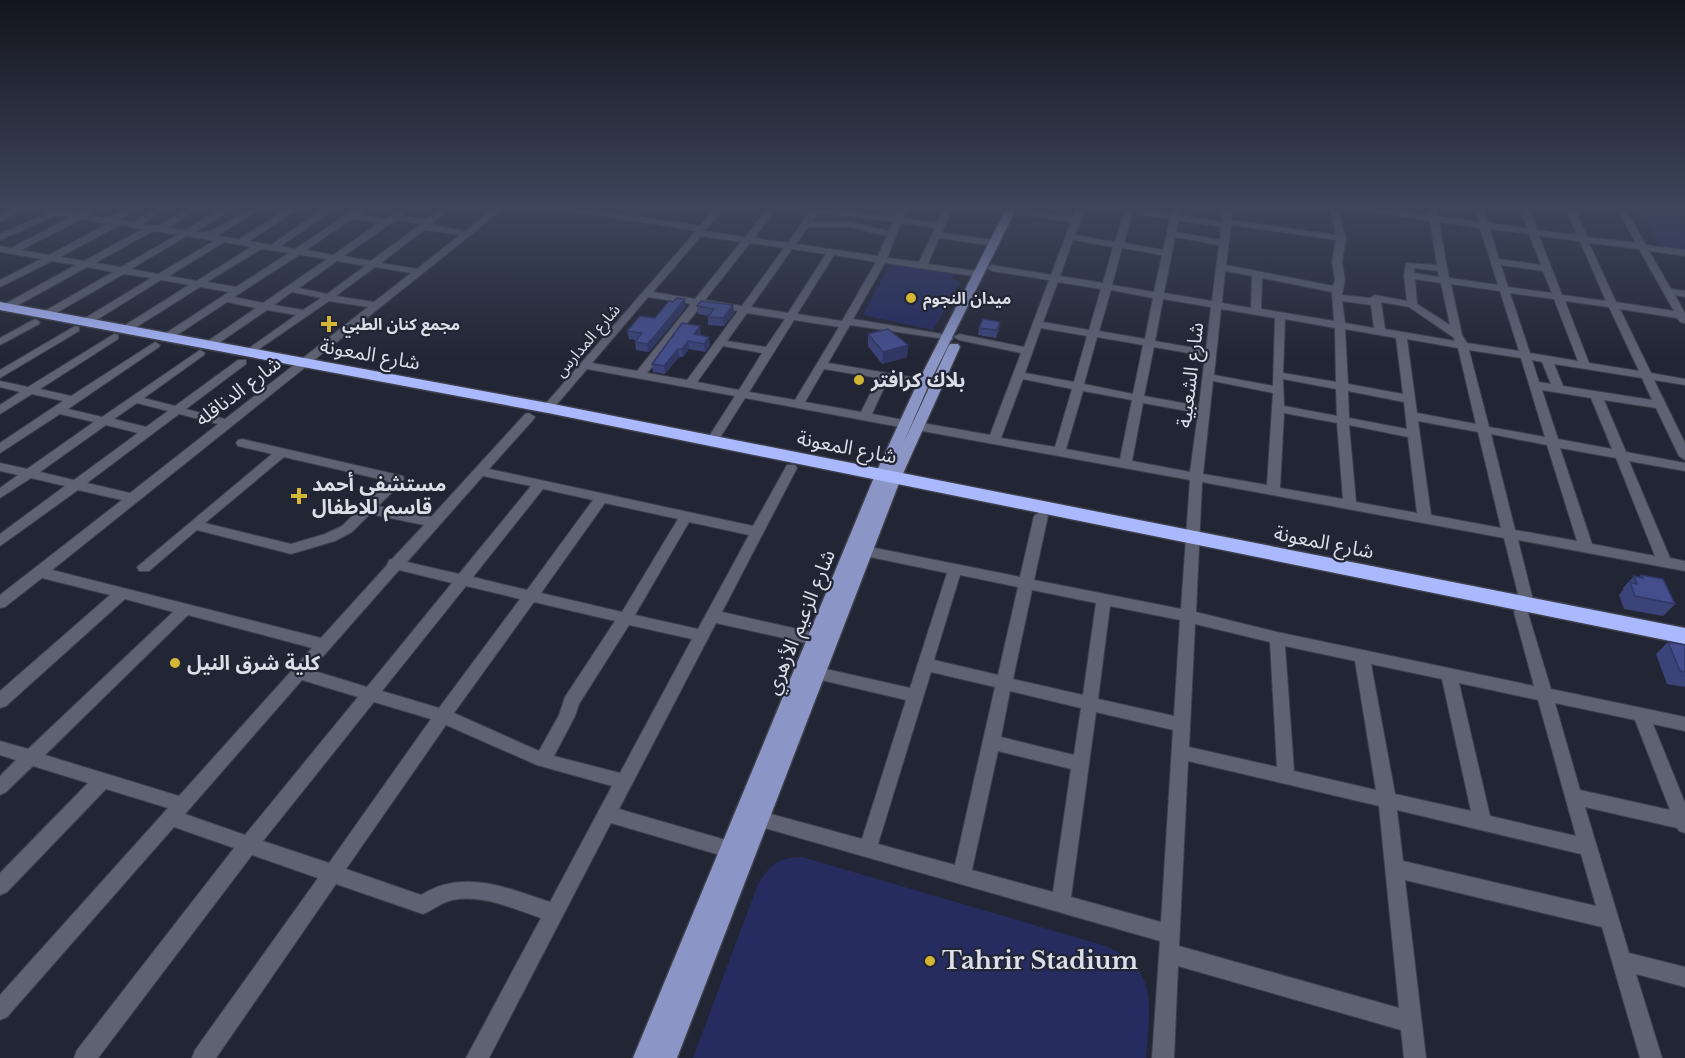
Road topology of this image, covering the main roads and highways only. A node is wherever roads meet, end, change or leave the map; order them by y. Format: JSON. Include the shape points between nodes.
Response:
{"nodes":[{"id":1,"x":990,"y":258,"type":"edge"},
{"id":2,"x":992,"y":258,"type":"edge"},
{"id":3,"x":986,"y":271,"type":"junction"},
{"id":4,"x":2,"y":309,"type":"edge"},
{"id":5,"x":953,"y":338,"type":"junction"},
{"id":6,"x":301,"y":368,"type":"junction"},
{"id":7,"x":911,"y":425,"type":"junction"},
{"id":8,"x":886,"y":481,"type":"junction"},
{"id":9,"x":1193,"y":542,"type":"junction"},
{"id":10,"x":1524,"y":608,"type":"junction"},
{"id":11,"x":1685,"y":636,"type":"edge"},
{"id":12,"x":1685,"y":645,"type":"edge"},
{"id":13,"x":645,"y":1058,"type":"edge"},
{"id":14,"x":666,"y":1058,"type":"edge"}],
"edges":[{"from":1,"to":3,"type":"main road","name":"شارع الزعيم الأزهري"},
{"from":2,"to":3,"type":"main road","name":"شارع الزعيم الأزهري"},
{"from":3,"to":5,"type":"main road","name":"شارع الزعيم الأزهري"},
{"from":4,"to":6,"type":"highway","name":"شارع المعونة"},
{"from":5,"to":7,"type":"main road","name":"شارع الزعيم الأزهري"},
{"from":5,"to":7,"type":"main road","name":"شارع الزعيم الأزهري","via":[[924,382]]},
{"from":6,"to":8,"type":"highway","name":"شارع المعونة","via":[[791,468]]},
{"from":6,"to":8,"type":"highway","name":"شارع المعونة","via":[[548,408]]},
{"from":7,"to":8,"type":"main road","name":"شارع الزعيم الأزهري"},
{"from":8,"to":9,"type":"highway","name":"شارع المعونة"},
{"from":8,"to":9,"type":"highway","name":"شارع المعونة","via":[[1041,516]]},
{"from":8,"to":13,"type":"main road","name":"شارع الزعيم الأزهري","via":[[815,639]]},
{"from":8,"to":14,"type":"main road","name":"شارع الزعيم الأزهري","via":[[865,551]]},
{"from":9,"to":10,"type":"highway","name":"شارع المعونة"},
{"from":10,"to":11,"type":"highway","name":"شارع المعونة"},
{"from":10,"to":12,"type":"highway","name":"شارع المعونة"}]}
